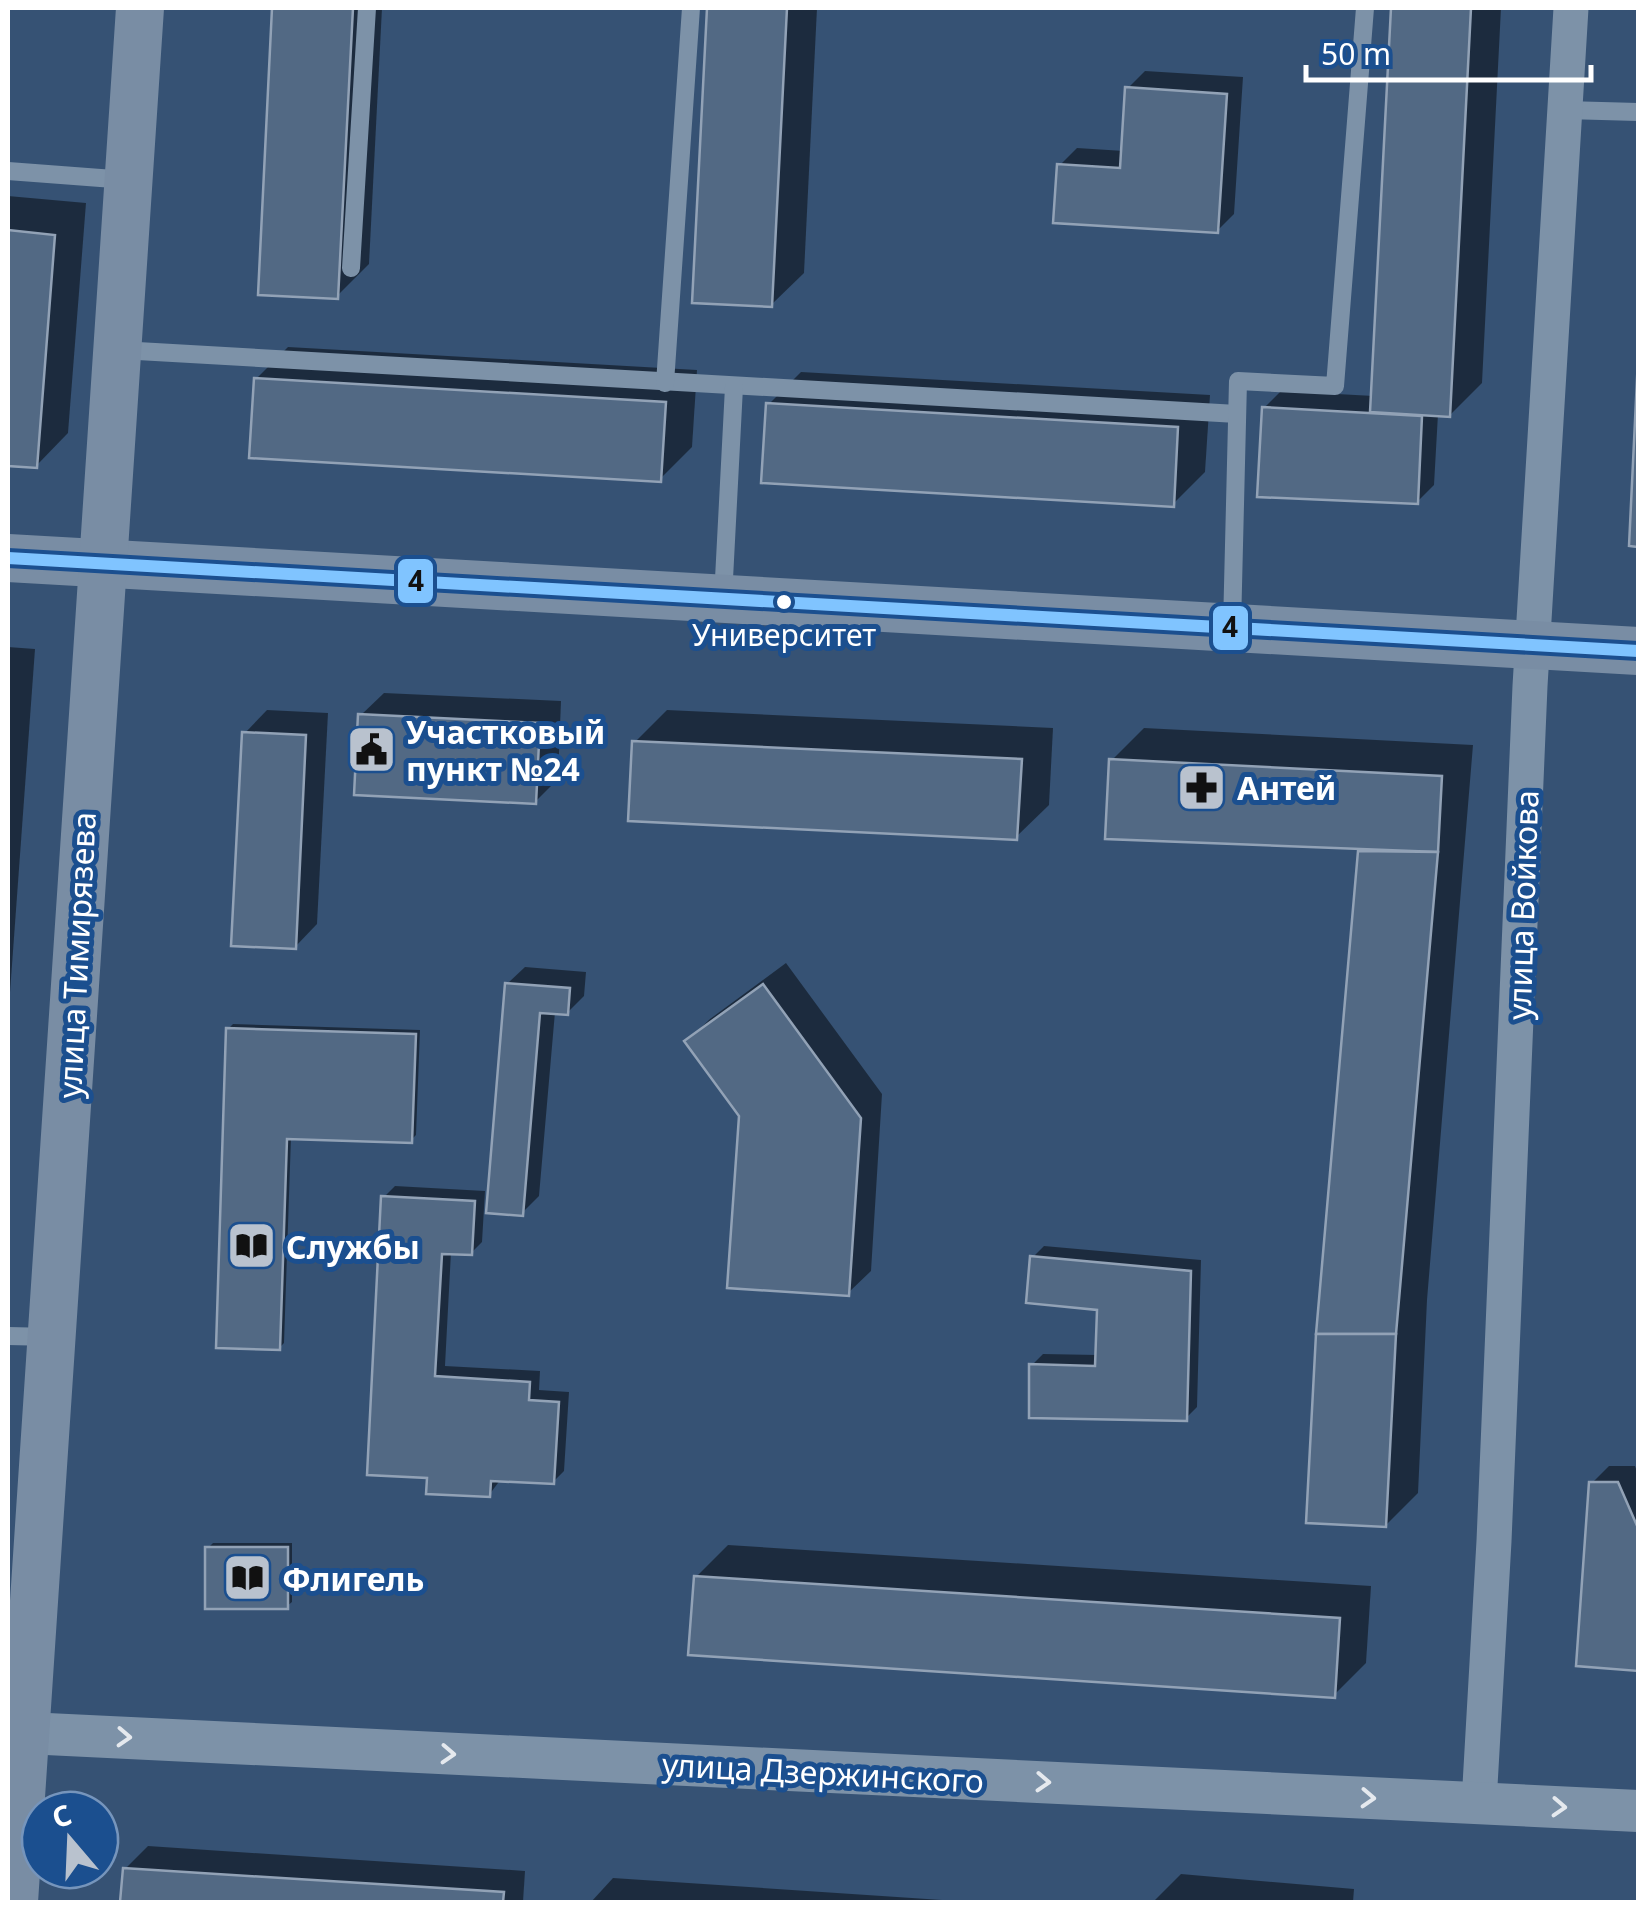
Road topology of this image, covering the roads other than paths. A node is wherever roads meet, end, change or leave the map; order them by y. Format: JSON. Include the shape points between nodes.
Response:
{"nodes":[{"id":1,"x":140,"y":8,"type":"edge"},
{"id":2,"x":367,"y":8,"type":"edge"},
{"id":3,"x":691,"y":8,"type":"edge"},
{"id":4,"x":1365,"y":8,"type":"edge"},
{"id":5,"x":1571,"y":8,"type":"edge"},
{"id":6,"x":1565,"y":110,"type":"junction"},
{"id":7,"x":1638,"y":112,"type":"edge"},
{"id":8,"x":8,"y":171,"type":"edge"},
{"id":9,"x":129,"y":180,"type":"junction"},
{"id":10,"x":351,"y":268,"type":"dead end"},
{"id":11,"x":119,"y":350,"type":"junction"},
{"id":12,"x":665,"y":383,"type":"junction"},
{"id":13,"x":734,"y":387,"type":"junction"},
{"id":14,"x":1238,"y":414,"type":"junction"},
{"id":15,"x":8,"y":558,"type":"edge"},
{"id":16,"x":100,"y":563,"type":"junction"},
{"id":17,"x":723,"y":598,"type":"junction"},
{"id":18,"x":1232,"y":628,"type":"junction"},
{"id":19,"x":1533,"y":645,"type":"junction"},
{"id":20,"x":1638,"y":651,"type":"edge"},
{"id":21,"x":30,"y":1337,"type":"edge"},
{"id":22,"x":17,"y":1732,"type":"edge"},
{"id":23,"x":1478,"y":1803,"type":"junction"},
{"id":24,"x":1638,"y":1811,"type":"edge"},
{"id":25,"x":14,"y":1902,"type":"edge"}],
"edges":[{"from":1,"to":9,"type":"main road","name":"улица Тимирязева"},
{"from":2,"to":10,"type":"lane"},
{"from":3,"to":12,"type":"lane"},
{"from":4,"to":14,"type":"lane","via":[[1335,386],[1238,381]]},
{"from":5,"to":6,"type":"street","name":"улица Войкова"},
{"from":6,"to":7,"type":"lane"},
{"from":6,"to":19,"type":"street","name":"улица Войкова"},
{"from":8,"to":9,"type":"lane"},
{"from":9,"to":11,"type":"main road","name":"улица Тимирязева"},
{"from":11,"to":12,"type":"lane"},
{"from":11,"to":16,"type":"main road","name":"улица Тимирязева"},
{"from":12,"to":13,"type":"lane"},
{"from":13,"to":14,"type":"lane"},
{"from":13,"to":17,"type":"lane"},
{"from":14,"to":18,"type":"lane"},
{"from":15,"to":16,"type":"main road"},
{"from":16,"to":17,"type":"main road"},
{"from":16,"to":21,"type":"main road","name":"улица Тимирязева"},
{"from":17,"to":18,"type":"main road"},
{"from":18,"to":19,"type":"main road"},
{"from":19,"to":20,"type":"main road"},
{"from":19,"to":23,"type":"street","name":"улица Войкова"},
{"from":21,"to":22,"type":"main road","name":"улица Тимирязева"},
{"from":22,"to":23,"type":"street","name":"улица Дзержинского","one_way":true},
{"from":22,"to":25,"type":"main road","name":"улица Тимирязева"},
{"from":23,"to":24,"type":"street","name":"улица Дзержинского","one_way":true}]}
